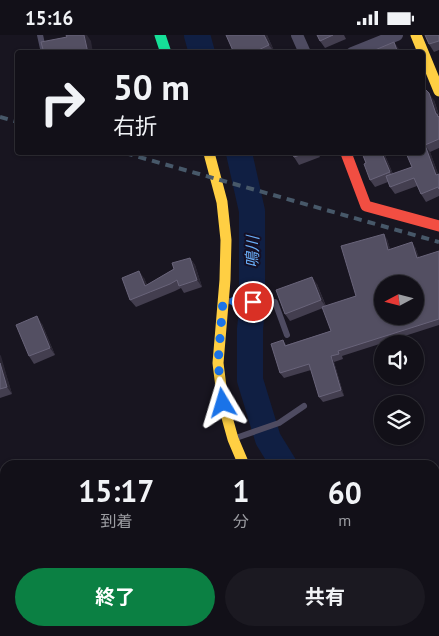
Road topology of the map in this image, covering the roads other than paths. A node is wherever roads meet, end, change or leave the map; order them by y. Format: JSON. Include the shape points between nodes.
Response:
{"nodes":[{"id":1,"x":40,"y":35,"type":"edge"},
{"id":2,"x":160,"y":35,"type":"edge"},
{"id":3,"x":297,"y":35,"type":"edge"},
{"id":4,"x":397,"y":35,"type":"edge"},
{"id":5,"x":416,"y":35,"type":"edge"},
{"id":6,"x":43,"y":50,"type":"edge"},
{"id":7,"x":165,"y":50,"type":"edge"},
{"id":8,"x":304,"y":50,"type":"edge"},
{"id":9,"x":360,"y":50,"type":"edge"},
{"id":10,"x":422,"y":50,"type":"edge"},
{"id":11,"x":425,"y":57,"type":"edge"},
{"id":12,"x":439,"y":91,"type":"edge"},
{"id":13,"x":210,"y":155,"type":"edge"},
{"id":14,"x":347,"y":155,"type":"edge"},
{"id":15,"x":439,"y":226,"type":"edge"},
{"id":16,"x":223,"y":301,"type":"junction"},
{"id":17,"x":287,"y":335,"type":"dead end"},
{"id":18,"x":304,"y":406,"type":"dead end"},
{"id":19,"x":233,"y":439,"type":"junction"},
{"id":20,"x":242,"y":460,"type":"edge"}],
"edges":[{"from":1,"to":6,"type":"lane"},
{"from":2,"to":7,"type":"street"},
{"from":3,"to":8,"type":"street"},
{"from":4,"to":9,"type":"street"},
{"from":5,"to":10,"type":"street"},
{"from":11,"to":12,"type":"street"},
{"from":13,"to":16,"type":"street","via":[[222,202],[226,240]]},
{"from":14,"to":15,"type":"street","via":[[366,206]]},
{"from":16,"to":17,"type":"lane","via":[[275,302]]},
{"from":16,"to":19,"type":"street","via":[[218,363],[223,403]]},
{"from":18,"to":19,"type":"lane","via":[[279,423]]},
{"from":19,"to":20,"type":"street"}]}
